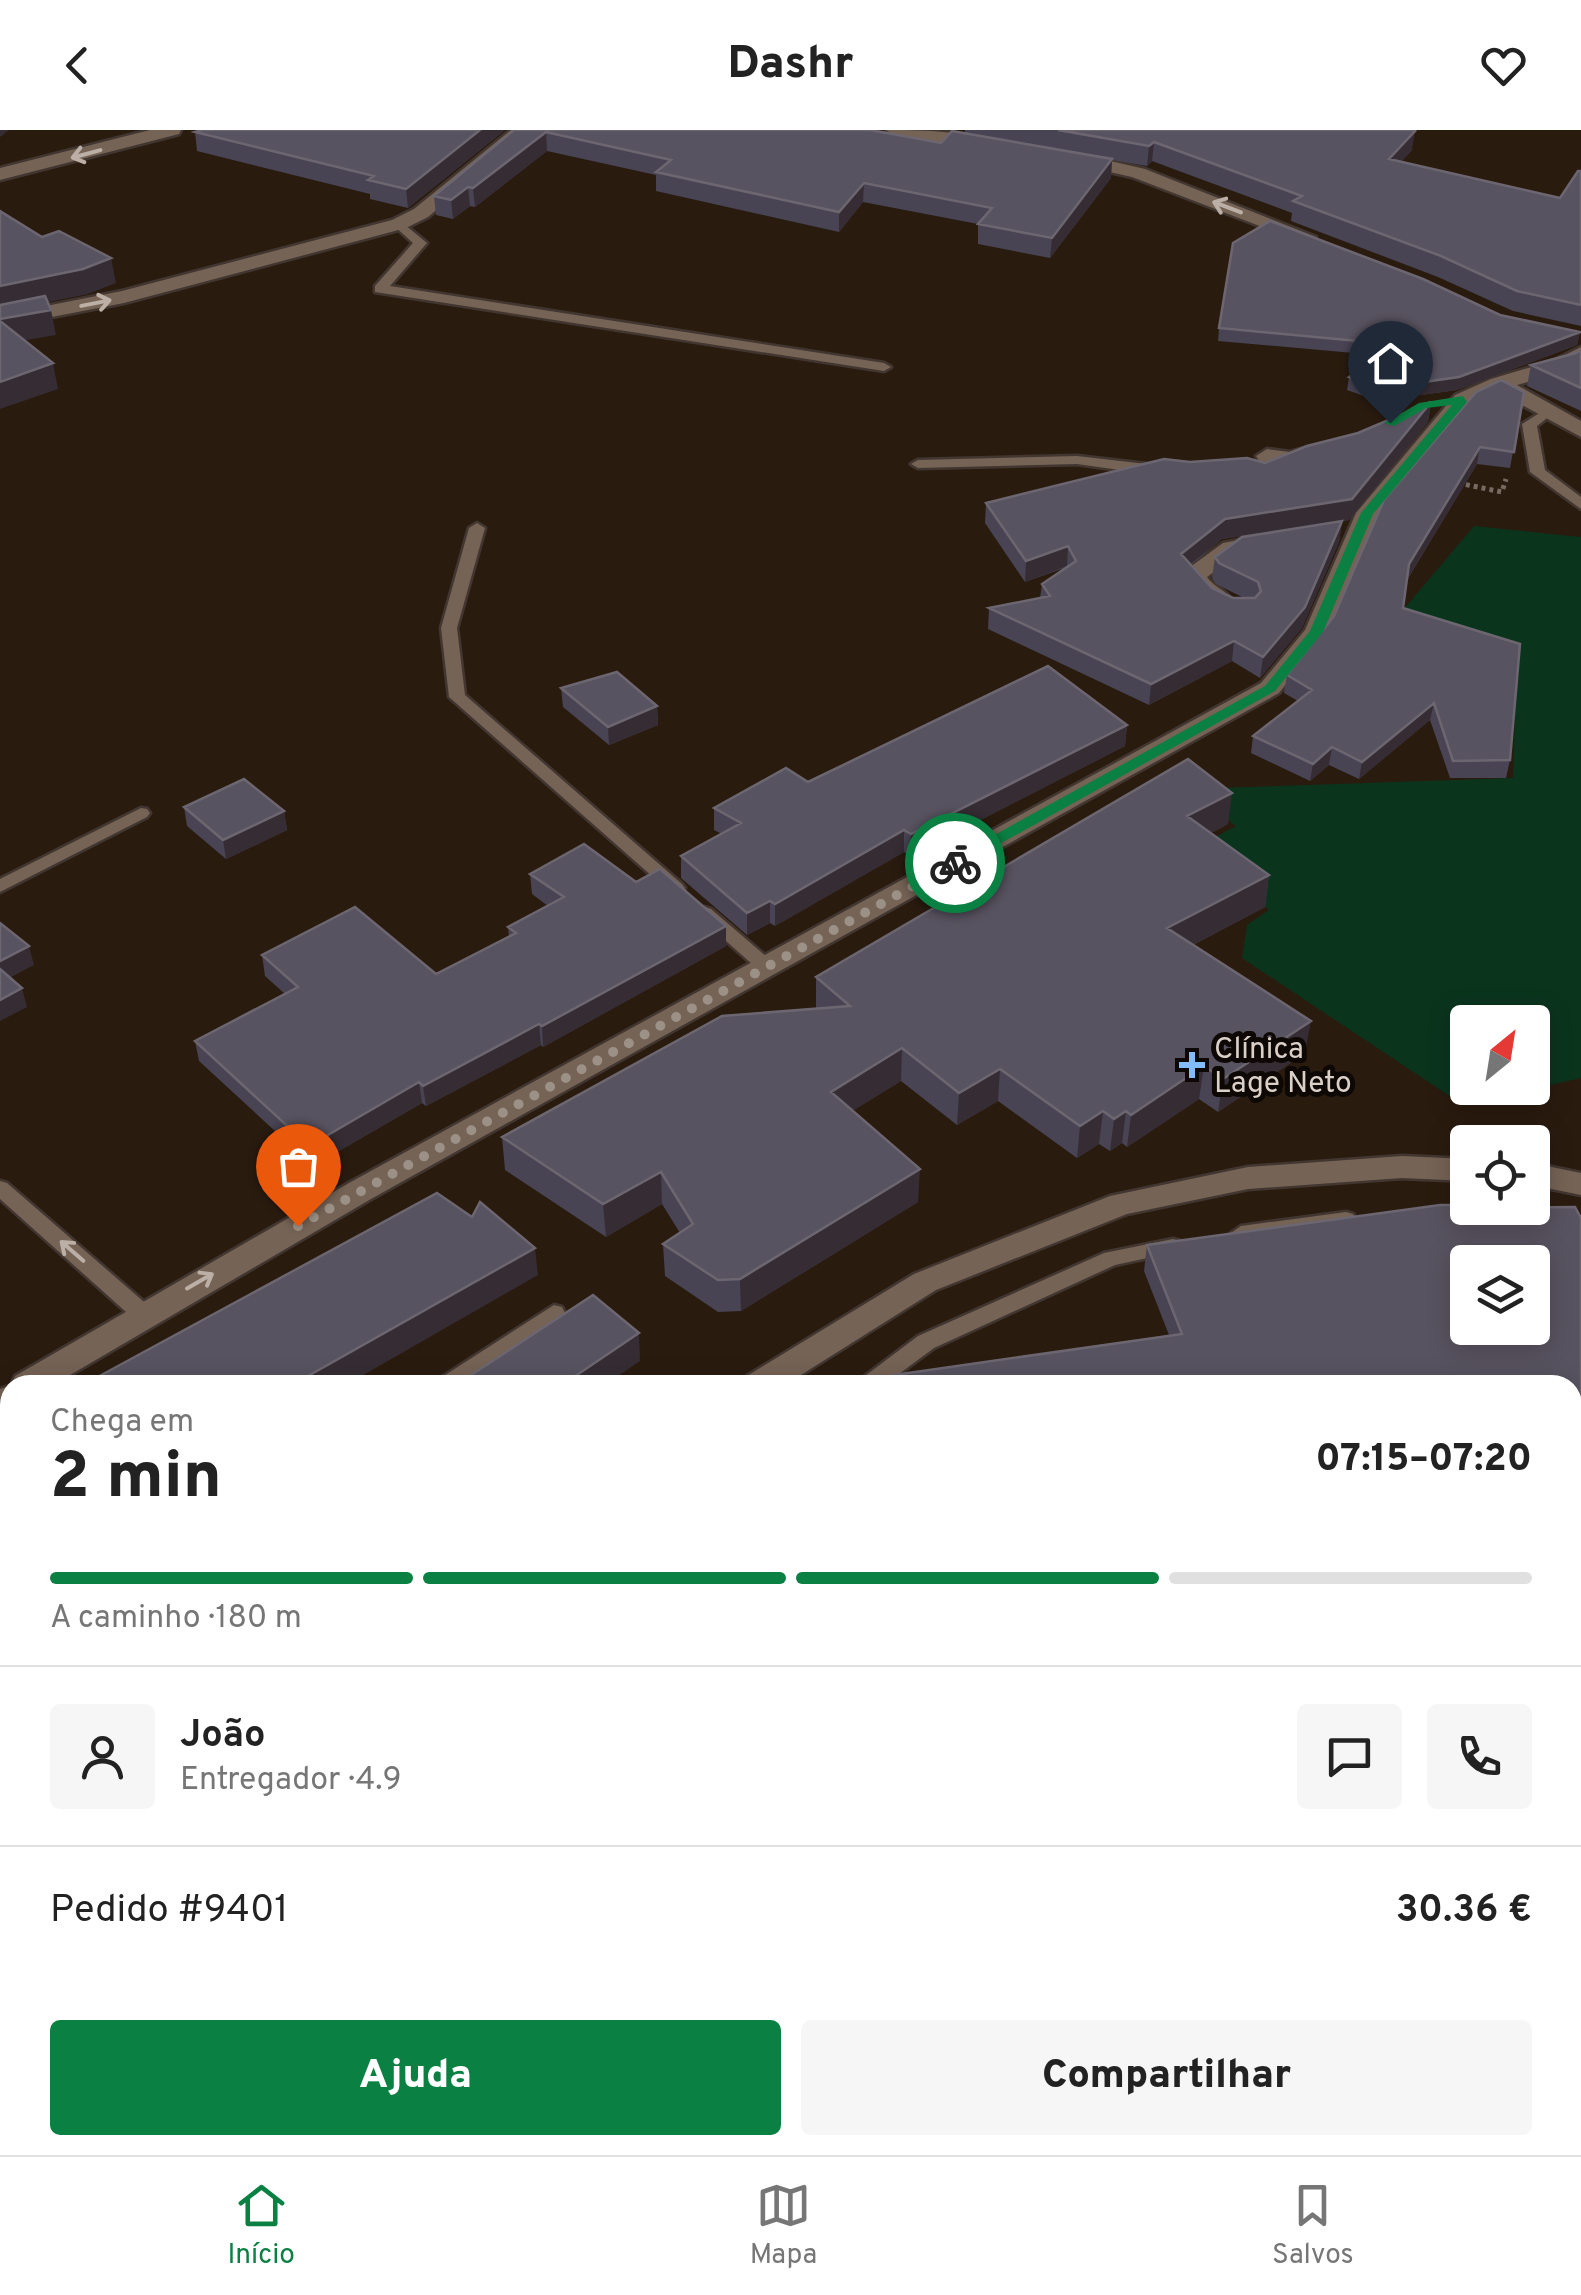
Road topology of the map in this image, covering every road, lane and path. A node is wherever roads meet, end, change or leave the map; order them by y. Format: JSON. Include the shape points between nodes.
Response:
{"nodes":[{"id":1,"x":172,"y":130,"type":"edge"},
{"id":2,"x":523,"y":130,"type":"edge"},
{"id":3,"x":895,"y":130,"type":"edge"},
{"id":4,"x":1008,"y":148,"type":"edge"},
{"id":5,"x":1064,"y":158,"type":"edge"},
{"id":6,"x":0,"y":174,"type":"edge"},
{"id":7,"x":400,"y":224,"type":"junction"},
{"id":8,"x":1320,"y":242,"type":"edge"},
{"id":9,"x":0,"y":321,"type":"edge"},
{"id":10,"x":1581,"y":353,"type":"edge"},
{"id":11,"x":884,"y":368,"type":"dead end"},
{"id":12,"x":1499,"y":384,"type":"junction"},
{"id":13,"x":1463,"y":400,"type":"junction"},
{"id":14,"x":1423,"y":405,"type":"edge"},
{"id":15,"x":1549,"y":411,"type":"junction"},
{"id":16,"x":1581,"y":430,"type":"edge"},
{"id":17,"x":1340,"y":445,"type":"edge"},
{"id":18,"x":1260,"y":460,"type":"edge"},
{"id":19,"x":918,"y":464,"type":"dead end"},
{"id":20,"x":1404,"y":470,"type":"junction"},
{"id":21,"x":1170,"y":472,"type":"edge"},
{"id":22,"x":1538,"y":472,"type":"junction"},
{"id":23,"x":1581,"y":504,"type":"edge"},
{"id":24,"x":476,"y":528,"type":"dead end"},
{"id":25,"x":1361,"y":528,"type":"junction"},
{"id":26,"x":1324,"y":532,"type":"edge"},
{"id":27,"x":1268,"y":542,"type":"edge"},
{"id":28,"x":1243,"y":610,"type":"edge"},
{"id":29,"x":141,"y":813,"type":"dead end"},
{"id":30,"x":0,"y":886,"type":"edge"},
{"id":31,"x":768,"y":968,"type":"junction"},
{"id":32,"x":1450,"y":1169,"type":"edge"},
{"id":33,"x":1550,"y":1178,"type":"edge"},
{"id":34,"x":1581,"y":1184,"type":"edge"},
{"id":35,"x":0,"y":1188,"type":"edge"},
{"id":36,"x":1366,"y":1218,"type":"edge"},
{"id":37,"x":554,"y":1313,"type":"dead end"},
{"id":38,"x":143,"y":1314,"type":"junction"},
{"id":39,"x":43,"y":1375,"type":"edge"},
{"id":40,"x":462,"y":1375,"type":"edge"},
{"id":41,"x":775,"y":1375,"type":"edge"},
{"id":42,"x":883,"y":1375,"type":"edge"}],
"edges":[{"from":1,"to":6,"type":"street","one_way":true},
{"from":2,"to":7,"type":"street"},
{"from":3,"to":4,"type":"street"},
{"from":8,"to":5,"type":"street","one_way":true,"via":[[1138,173]]},
{"from":9,"to":7,"type":"street","one_way":true,"via":[[124,298]]},
{"from":7,"to":11,"type":"lane","via":[[420,243],[380,290]]},
{"from":10,"to":12,"type":"street"},
{"from":12,"to":13,"type":"street"},
{"from":12,"to":15,"type":"street"},
{"from":13,"to":14,"type":"street"},
{"from":13,"to":20,"type":"street"},
{"from":15,"to":16,"type":"street"},
{"from":15,"to":22,"type":"lane","via":[[1530,424]]},
{"from":17,"to":18,"type":"street"},
{"from":19,"to":21,"type":"lane","via":[[1077,460]]},
{"from":20,"to":22,"type":"path","via":[[1502,492],[1506,478]]},
{"from":20,"to":25,"type":"street"},
{"from":22,"to":23,"type":"lane"},
{"from":24,"to":31,"type":"lane","via":[[448,628],[457,697]]},
{"from":25,"to":26,"type":"street"},
{"from":25,"to":31,"type":"street","via":[[1316,632],[1270,688]]},
{"from":27,"to":28,"type":"street","via":[[1231,548],[1194,575],[1206,592]]},
{"from":29,"to":30,"type":"lane"},
{"from":38,"to":31,"type":"street","one_way":true},
{"from":32,"to":41,"type":"street","via":[[1248,1178],[1121,1204],[925,1282]]},
{"from":33,"to":34,"type":"street"},
{"from":38,"to":35,"type":"lane","one_way":true},
{"from":36,"to":42,"type":"lane","via":[[1293,1223],[1112,1258],[926,1342]]},
{"from":37,"to":40,"type":"lane"},
{"from":38,"to":39,"type":"street"}]}
